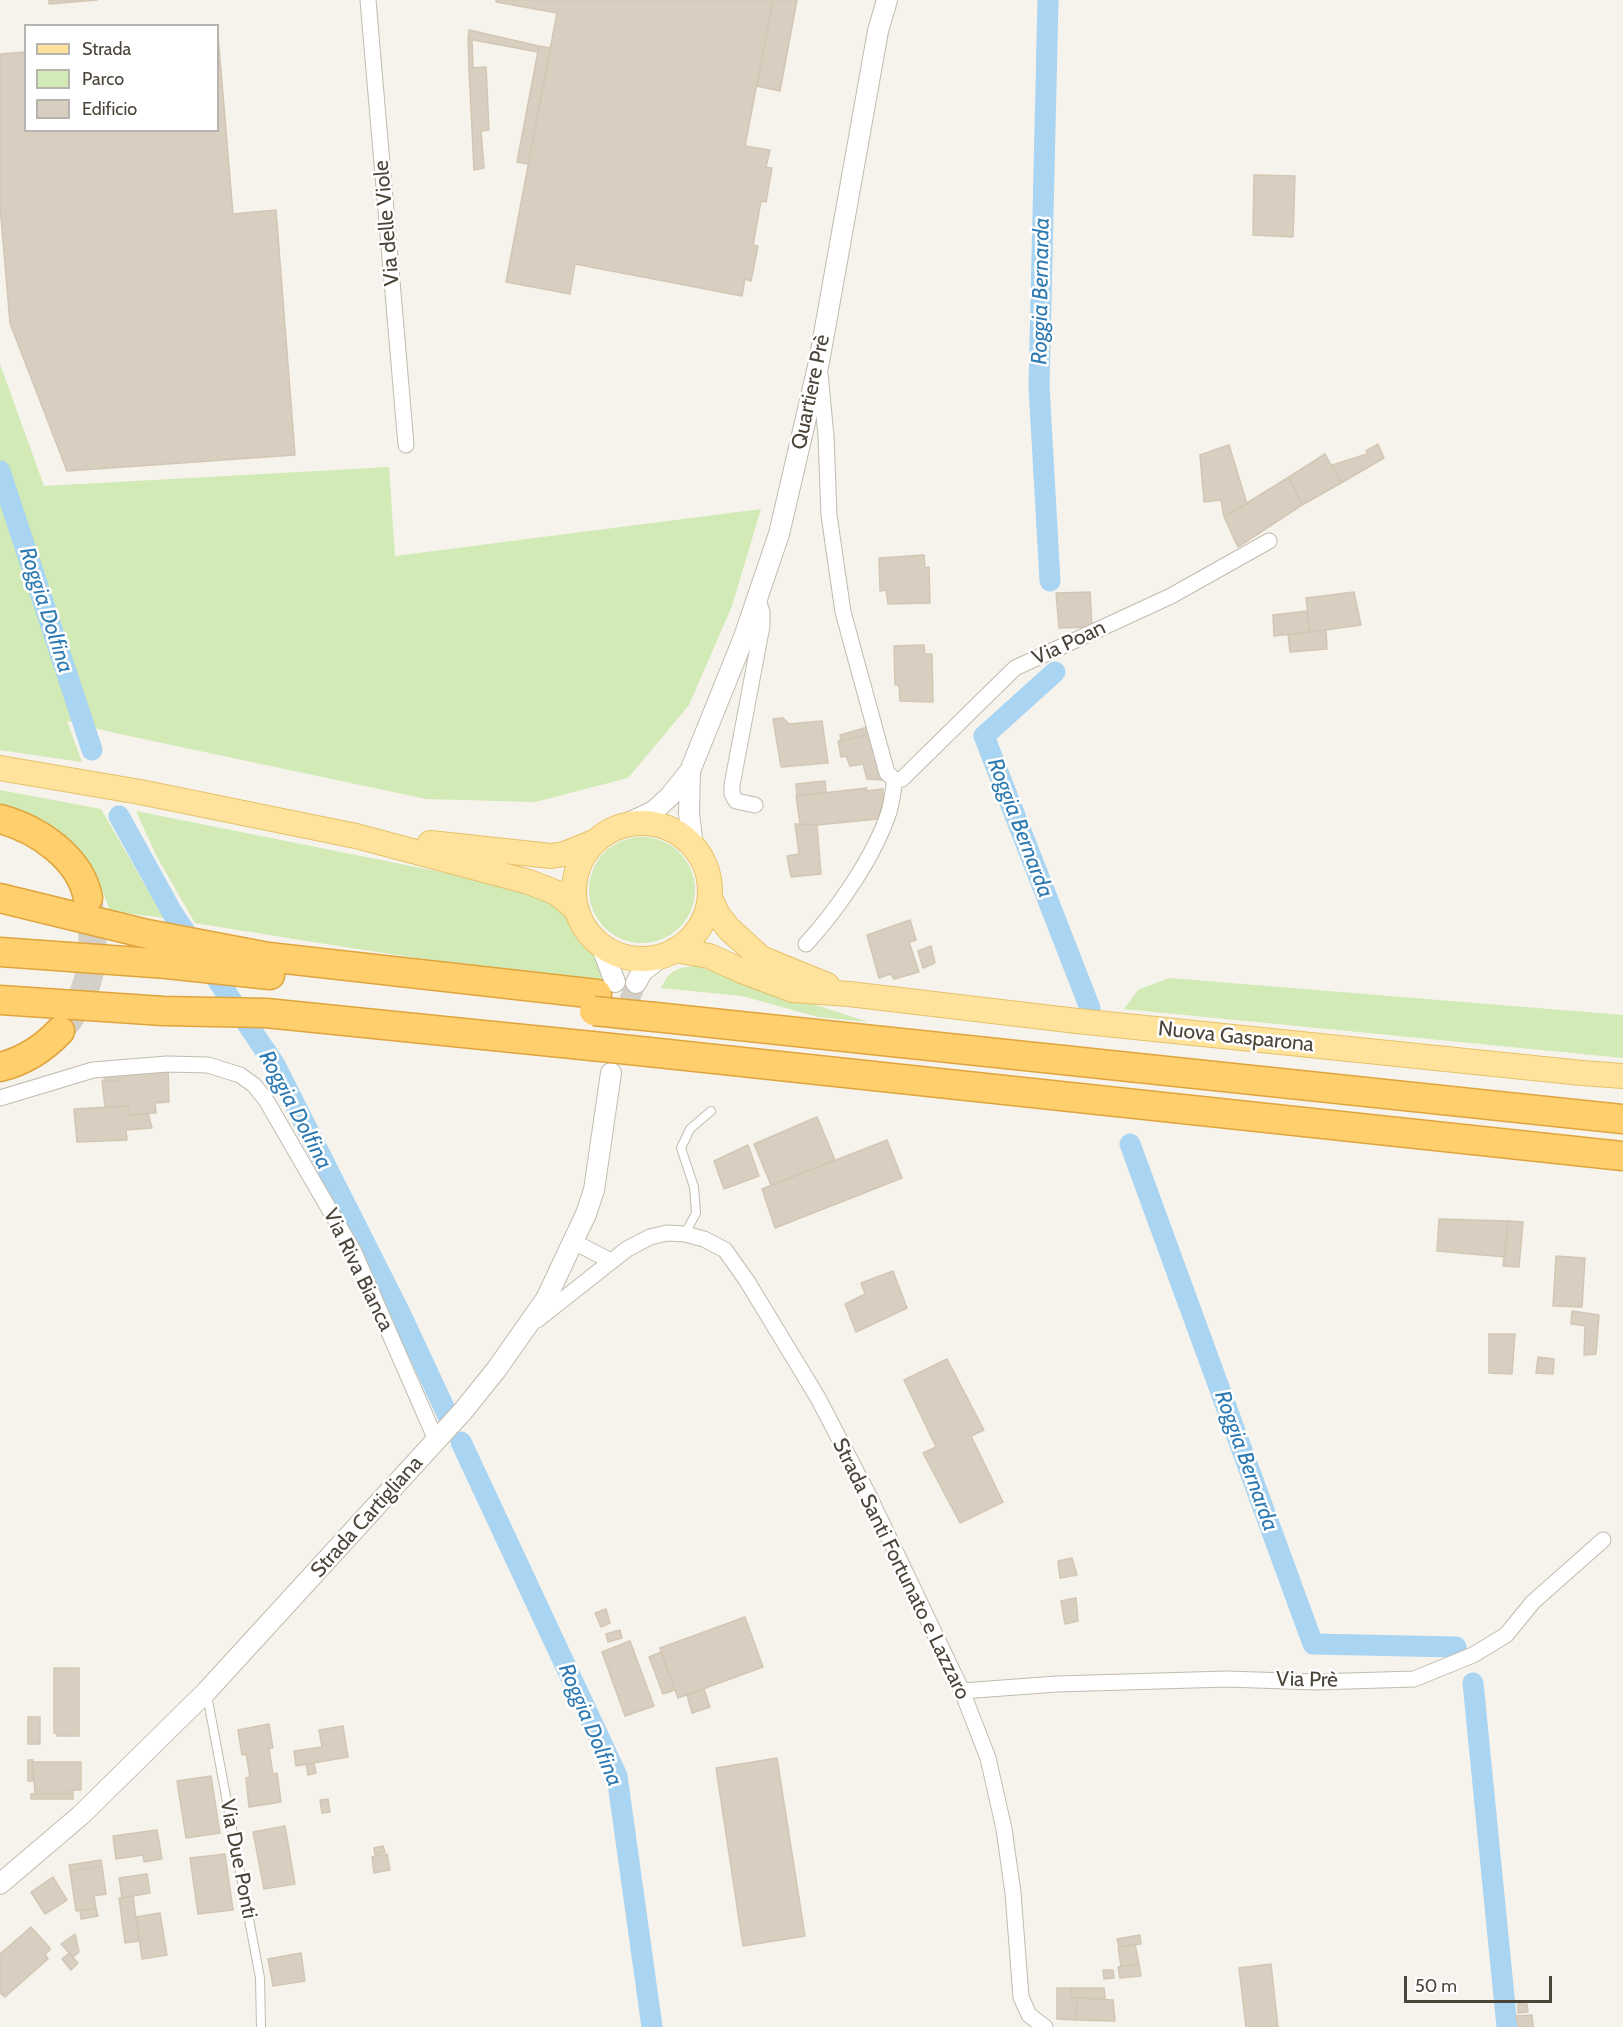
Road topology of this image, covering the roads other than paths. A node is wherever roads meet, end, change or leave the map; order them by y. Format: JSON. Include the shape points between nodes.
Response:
{"nodes":[{"id":1,"x":368,"y":0,"type":"edge"},
{"id":2,"x":887,"y":0,"type":"edge"},
{"id":3,"x":819,"y":362,"type":"junction"},
{"id":4,"x":406,"y":445,"type":"dead end"},
{"id":5,"x":1269,"y":541,"type":"dead end"},
{"id":6,"x":757,"y":597,"type":"junction"},
{"id":7,"x":0,"y":768,"type":"edge"},
{"id":8,"x":690,"y":771,"type":"junction"},
{"id":9,"x":895,"y":780,"type":"junction"},
{"id":10,"x":755,"y":805,"type":"dead end"},
{"id":11,"x":0,"y":819,"type":"edge"},
{"id":12,"x":622,"y":826,"type":"junction"},
{"id":13,"x":356,"y":836,"type":"junction"},
{"id":14,"x":596,"y":841,"type":"junction"},
{"id":15,"x":693,"y":846,"type":"junction"},
{"id":16,"x":710,"y":897,"type":"junction"},
{"id":17,"x":0,"y":898,"type":"edge"},
{"id":18,"x":88,"y":898,"type":"tunnel mouth"},
{"id":19,"x":577,"y":910,"type":"junction"},
{"id":20,"x":806,"y":944,"type":"dead end"},
{"id":21,"x":602,"y":945,"type":"junction"},
{"id":22,"x":0,"y":952,"type":"edge"},
{"id":23,"x":668,"y":953,"type":"junction"},
{"id":24,"x":233,"y":960,"type":"junction"},
{"id":25,"x":615,"y":982,"type":"tunnel mouth"},
{"id":26,"x":849,"y":994,"type":"junction"},
{"id":27,"x":0,"y":1000,"type":"edge"},
{"id":28,"x":649,"y":1001,"type":"junction"},
{"id":29,"x":60,"y":1031,"type":"tunnel mouth"},
{"id":30,"x":0,"y":1067,"type":"edge"},
{"id":31,"x":611,"y":1073,"type":"tunnel mouth"},
{"id":32,"x":1623,"y":1076,"type":"edge"},
{"id":33,"x":0,"y":1098,"type":"edge"},
{"id":34,"x":711,"y":1111,"type":"dead end"},
{"id":35,"x":1623,"y":1119,"type":"edge"},
{"id":36,"x":1623,"y":1156,"type":"edge"},
{"id":37,"x":685,"y":1234,"type":"junction"},
{"id":38,"x":574,"y":1242,"type":"junction"},
{"id":39,"x":611,"y":1261,"type":"junction"},
{"id":40,"x":528,"y":1327,"type":"junction"},
{"id":41,"x":436,"y":1440,"type":"junction"},
{"id":42,"x":1603,"y":1540,"type":"dead end"},
{"id":43,"x":962,"y":1691,"type":"junction"},
{"id":44,"x":206,"y":1692,"type":"junction"},
{"id":45,"x":0,"y":1884,"type":"edge"},
{"id":46,"x":261,"y":2027,"type":"edge"},
{"id":47,"x":1045,"y":2027,"type":"edge"}],
"edges":[{"from":1,"to":4,"type":"street","name":"Via delle Viole"},
{"from":2,"to":3,"type":"street","name":"Quartiere Prè","via":[[878,31]]},
{"from":3,"to":6,"type":"street","name":"Quartiere Prè","via":[[779,534]]},
{"from":3,"to":9,"type":"street","via":[[829,516],[843,612],[887,773]]},
{"from":5,"to":9,"type":"street","name":"Via Poan","via":[[1172,596],[1015,669],[902,779]]},
{"from":6,"to":8,"type":"street","name":"Quartiere Prè"},
{"from":6,"to":10,"type":"street","via":[[762,626],[732,785],[736,801]]},
{"from":7,"to":13,"type":"main road"},
{"from":8,"to":12,"type":"street","name":"Quartiere Prè","via":[[654,811]]},
{"from":8,"to":15,"type":"street","name":"Quartiere Prè","via":[[688,814]]},
{"from":9,"to":20,"type":"street","via":[[889,811],[871,855]]},
{"from":11,"to":18,"type":"highway","via":[[30,829],[53,846],[78,873]]},
{"from":12,"to":14,"type":"main road","name":"Nuova Gasparona"},
{"from":12,"to":15,"type":"main road","name":"Nuova Gasparona","via":[[660,825]]},
{"from":13,"to":14,"type":"main road","via":[[551,856]]},
{"from":13,"to":19,"type":"main road","via":[[529,882],[557,893]]},
{"from":14,"to":19,"type":"main road","name":"Nuova Gasparona","via":[[581,861],[574,885]]},
{"from":15,"to":16,"type":"main road","name":"Nuova Gasparona","via":[[709,879]]},
{"from":16,"to":23,"type":"main road","name":"Nuova Gasparona","via":[[704,919],[692,937]]},
{"from":16,"to":26,"type":"main road","name":"Nuova Gasparona","via":[[729,929],[761,958]]},
{"from":17,"to":24,"type":"highway","via":[[147,934]]},
{"from":19,"to":21,"type":"main road","name":"Nuova Gasparona","via":[[582,924]]},
{"from":21,"to":23,"type":"main road","name":"Nuova Gasparona","via":[[620,955],[641,959]]},
{"from":21,"to":25,"type":"street"},
{"from":22,"to":24,"type":"highway","via":[[167,964]]},
{"from":23,"to":26,"type":"main road","name":"Nuova Gasparona","via":[[709,956],[793,990]]},
{"from":23,"to":28,"type":"street","via":[[642,972]]},
{"from":24,"to":28,"type":"highway","via":[[268,957]]},
{"from":24,"to":28,"type":"highway","bridge":true,"via":[[594,1011]]},
{"from":26,"to":32,"type":"main road","name":"Nuova Gasparona"},
{"from":27,"to":36,"type":"highway","bridge":true,"via":[[266,1013]]},
{"from":28,"to":35,"type":"highway","via":[[840,1037]]},
{"from":29,"to":30,"type":"highway","via":[[34,1053]]},
{"from":31,"to":38,"type":"street","name":"Strada Cartigliana","via":[[594,1190]]},
{"from":33,"to":41,"type":"street","name":"Via Riva Bianca","via":[[93,1070],[167,1064],[208,1065],[240,1075],[254,1085],[354,1252]]},
{"from":34,"to":37,"type":"lane","via":[[690,1129],[681,1148],[694,1187],[696,1213]]},
{"from":37,"to":39,"type":"street","name":"Strada Santi Fortunato e Lazzaro","via":[[650,1237]]},
{"from":37,"to":43,"type":"street","name":"Strada Santi Fortunato e Lazzaro","via":[[725,1250],[812,1388],[869,1496]]},
{"from":38,"to":39,"type":"street"},
{"from":38,"to":40,"type":"street","name":"Strada Cartigliana"},
{"from":39,"to":40,"type":"street","name":"Strada Santi Fortunato e Lazzaro"},
{"from":40,"to":41,"type":"street","name":"Strada Cartigliana"},
{"from":41,"to":44,"type":"street","name":"Strada Cartigliana"},
{"from":42,"to":43,"type":"street","name":"Via Prè","via":[[1533,1602],[1506,1635],[1473,1655],[1414,1679],[1215,1679]]},
{"from":43,"to":47,"type":"street","name":"Strada Santi Fortunato e Lazzaro","via":[[988,1758],[1004,1829],[1022,1997],[1029,2015]]},
{"from":44,"to":45,"type":"street","name":"Strada Cartigliana","via":[[81,1815]]},
{"from":44,"to":46,"type":"lane","name":"Via Due Ponti","via":[[260,1978]]}]}
